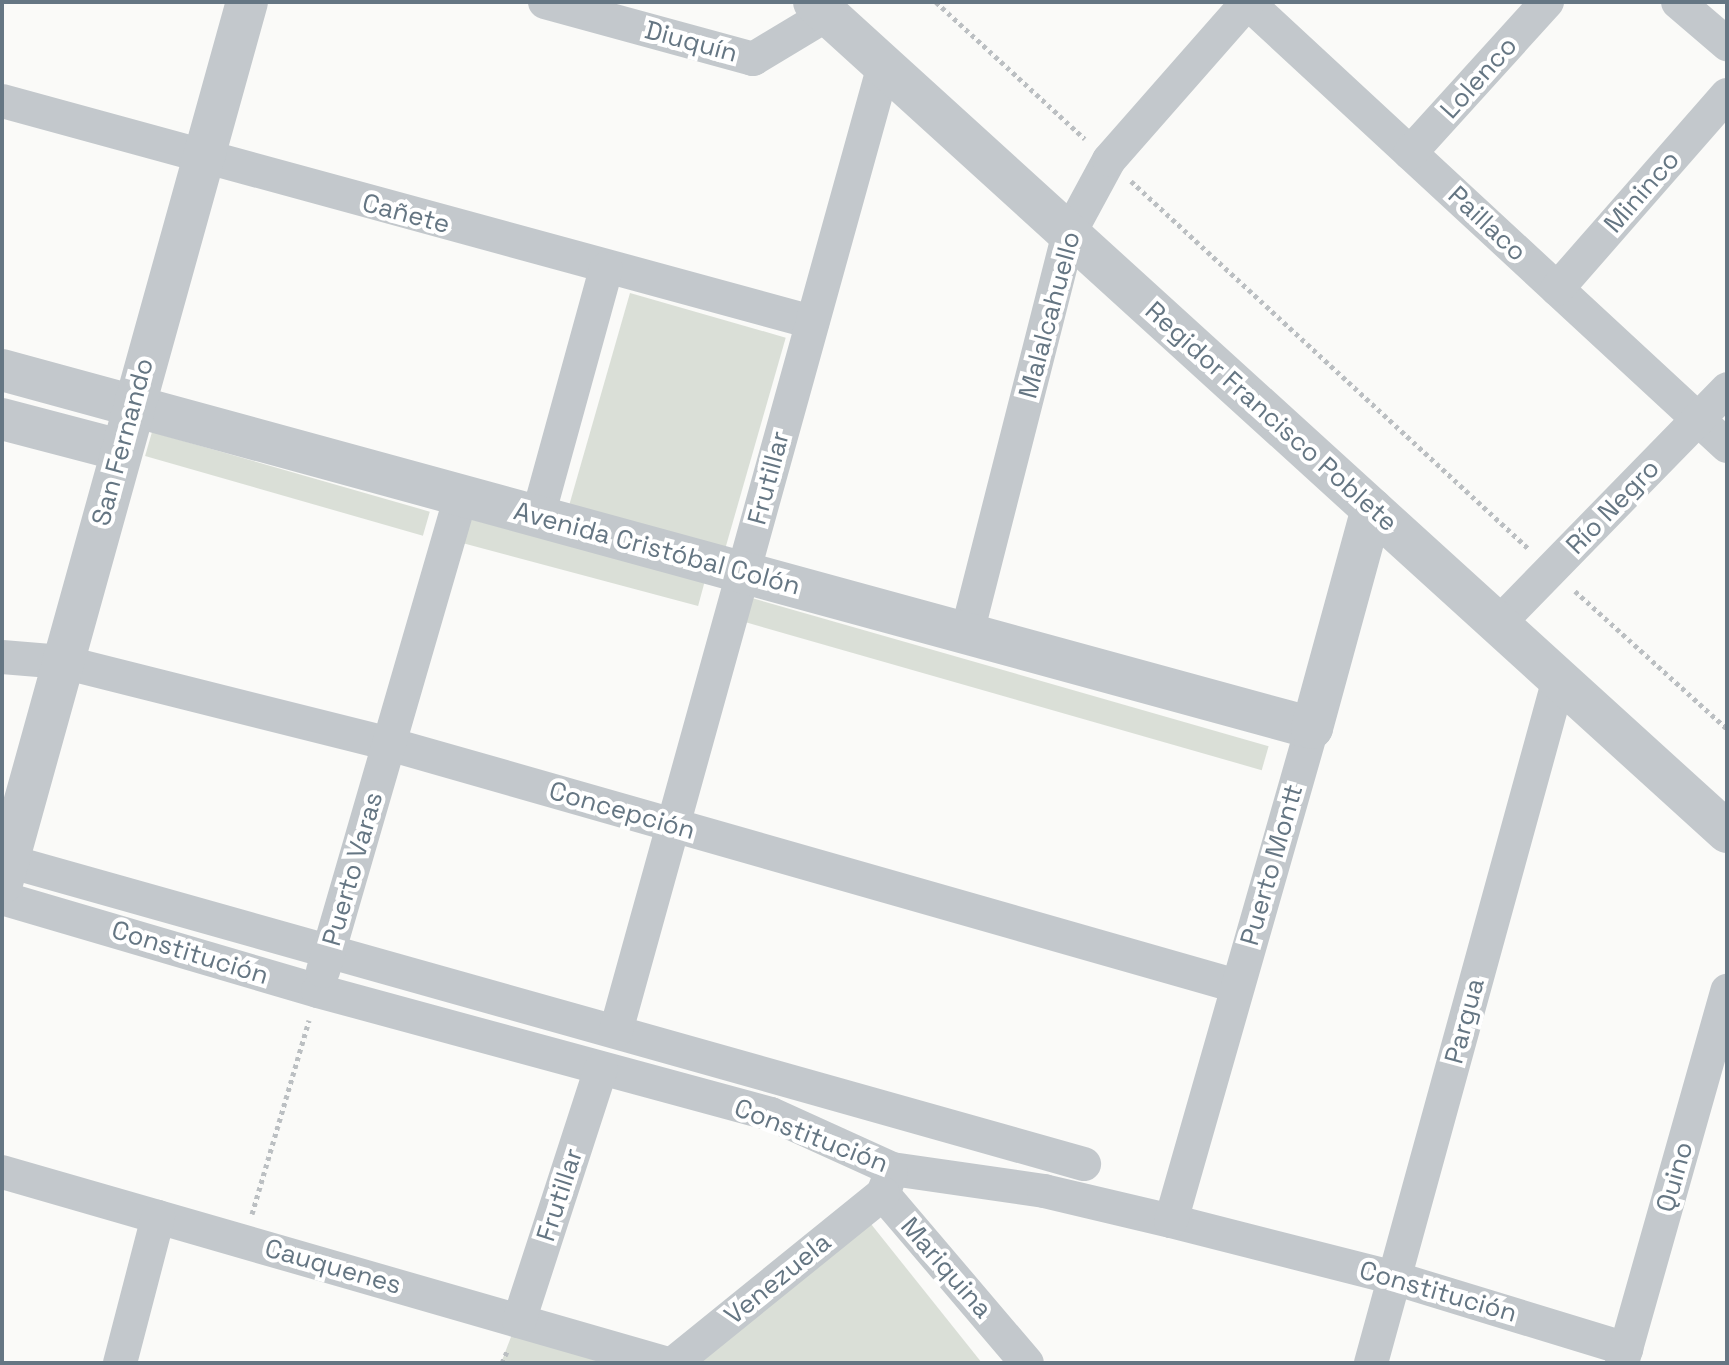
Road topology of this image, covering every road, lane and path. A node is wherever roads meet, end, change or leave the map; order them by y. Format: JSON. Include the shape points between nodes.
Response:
{"nodes":[{"id":1,"x":247,"y":2,"type":"edge"},
{"id":2,"x":545,"y":2,"type":"edge"},
{"id":3,"x":936,"y":2,"type":"edge"},
{"id":4,"x":1248,"y":2,"type":"edge"},
{"id":5,"x":1547,"y":2,"type":"edge"},
{"id":6,"x":1678,"y":2,"type":"edge"},
{"id":7,"x":821,"y":8,"type":"edge"},
{"id":8,"x":1727,"y":44,"type":"edge"},
{"id":9,"x":884,"y":65,"type":"junction"},
{"id":10,"x":1727,"y":95,"type":"edge"},
{"id":11,"x":2,"y":101,"type":"edge"},
{"id":12,"x":1410,"y":153,"type":"junction"},
{"id":13,"x":202,"y":159,"type":"junction"},
{"id":14,"x":1109,"y":160,"type":"junction"},
{"id":15,"x":1069,"y":234,"type":"junction"},
{"id":16,"x":606,"y":269,"type":"junction"},
{"id":17,"x":1557,"y":289,"type":"junction"},
{"id":18,"x":812,"y":322,"type":"junction"},
{"id":19,"x":2,"y":370,"type":"edge"},
{"id":20,"x":1727,"y":389,"type":"edge"},
{"id":21,"x":132,"y":406,"type":"junction"},
{"id":22,"x":2,"y":419,"type":"edge"},
{"id":23,"x":1698,"y":420,"type":"junction"},
{"id":24,"x":1727,"y":446,"type":"edge"},
{"id":25,"x":120,"y":450,"type":"junction"},
{"id":26,"x":461,"y":495,"type":"junction"},
{"id":27,"x":1372,"y":509,"type":"junction"},
{"id":28,"x":538,"y":516,"type":"junction"},
{"id":29,"x":1552,"y":570,"type":"junction"},
{"id":30,"x":743,"y":573,"type":"junction"},
{"id":31,"x":1498,"y":624,"type":"junction"},
{"id":32,"x":967,"y":633,"type":"junction"},
{"id":33,"x":2,"y":657,"type":"edge"},
{"id":34,"x":63,"y":662,"type":"junction"},
{"id":35,"x":1559,"y":679,"type":"junction"},
{"id":36,"x":1312,"y":728,"type":"junction"},
{"id":37,"x":1727,"y":729,"type":"edge"},
{"id":38,"x":389,"y":744,"type":"junction"},
{"id":39,"x":673,"y":825,"type":"junction"},
{"id":40,"x":1727,"y":832,"type":"edge"},
{"id":41,"x":4,"y":880,"type":"edge"},
{"id":42,"x":329,"y":950,"type":"junction"},
{"id":43,"x":1237,"y":986,"type":"junction"},
{"id":44,"x":318,"y":991,"type":"junction"},
{"id":45,"x":1727,"y":991,"type":"edge"},
{"id":46,"x":616,"y":1031,"type":"junction"},
{"id":47,"x":601,"y":1069,"type":"junction"},
{"id":48,"x":1084,"y":1164,"type":"dead end"},
{"id":49,"x":2,"y":1172,"type":"edge"},
{"id":50,"x":887,"y":1181,"type":"junction"},
{"id":51,"x":158,"y":1217,"type":"junction"},
{"id":52,"x":1171,"y":1221,"type":"junction"},
{"id":53,"x":243,"y":1241,"type":"junction"},
{"id":54,"x":1394,"y":1278,"type":"junction"},
{"id":55,"x":519,"y":1321,"type":"junction"},
{"id":56,"x":1624,"y":1356,"type":"edge"},
{"id":57,"x":120,"y":1363,"type":"edge"},
{"id":58,"x":664,"y":1363,"type":"edge"},
{"id":59,"x":674,"y":1363,"type":"edge"},
{"id":60,"x":1027,"y":1363,"type":"edge"},
{"id":61,"x":1371,"y":1363,"type":"edge"}],
"edges":[{"from":1,"to":13,"type":"street","name":"San Fernando"},
{"from":2,"to":7,"type":"street","name":"Diuquín","via":[[753,59]]},
{"from":3,"to":14,"type":"path"},
{"from":4,"to":12,"type":"street","name":"Paillaco"},
{"from":4,"to":14,"type":"street","name":"Malalcahuello"},
{"from":5,"to":12,"type":"street","name":"Lolenco"},
{"from":6,"to":8,"type":"street"},
{"from":7,"to":9,"type":"street","name":"Regidor Francisco Poblete"},
{"from":9,"to":15,"type":"street","name":"Regidor Francisco Poblete"},
{"from":9,"to":18,"type":"street","name":"Frutillar"},
{"from":10,"to":17,"type":"street","name":"Mininco"},
{"from":11,"to":13,"type":"street","name":"Cañete"},
{"from":12,"to":17,"type":"street","name":"Paillaco"},
{"from":13,"to":16,"type":"street","name":"Cañete"},
{"from":13,"to":21,"type":"street","name":"San Fernando"},
{"from":14,"to":15,"type":"street","name":"Malalcahuello"},
{"from":14,"to":29,"type":"path"},
{"from":15,"to":27,"type":"street","name":"Regidor Francisco Poblete"},
{"from":15,"to":32,"type":"street","name":"Malalcahuello"},
{"from":16,"to":18,"type":"street","name":"Cañete"},
{"from":16,"to":28,"type":"street"},
{"from":17,"to":23,"type":"street","name":"Paillaco"},
{"from":18,"to":30,"type":"street","name":"Frutillar"},
{"from":19,"to":21,"type":"street","name":"Avenida Cristóbal Colón"},
{"from":20,"to":23,"type":"street","name":"Río Negro"},
{"from":21,"to":25,"type":"street","name":"San Fernando"},
{"from":21,"to":26,"type":"street","name":"Avenida Cristóbal Colón"},
{"from":22,"to":25,"type":"street"},
{"from":23,"to":24,"type":"street","name":"Paillaco"},
{"from":23,"to":29,"type":"street","name":"Río Negro"},
{"from":25,"to":34,"type":"street","name":"San Fernando"},
{"from":26,"to":28,"type":"street","name":"Avenida Cristóbal Colón"},
{"from":26,"to":38,"type":"street","name":"Puerto Varas"},
{"from":27,"to":31,"type":"street","name":"Regidor Francisco Poblete"},
{"from":27,"to":36,"type":"street","name":"Puerto Montt"},
{"from":28,"to":30,"type":"street","name":"Avenida Cristóbal Colón"},
{"from":29,"to":31,"type":"street","name":"Río Negro"},
{"from":29,"to":37,"type":"path"},
{"from":30,"to":32,"type":"street","name":"Avenida Cristóbal Colón"},
{"from":30,"to":39,"type":"street","name":"Frutillar"},
{"from":31,"to":35,"type":"street","name":"Regidor Francisco Poblete"},
{"from":32,"to":36,"type":"street","name":"Avenida Cristóbal Colón"},
{"from":33,"to":34,"type":"street","name":"Concepción"},
{"from":34,"to":38,"type":"street","name":"Concepción"},
{"from":34,"to":41,"type":"street","name":"San Fernando"},
{"from":35,"to":40,"type":"street","name":"Regidor Francisco Poblete"},
{"from":35,"to":54,"type":"street","name":"Pargua"},
{"from":36,"to":43,"type":"street","name":"Puerto Montt"},
{"from":38,"to":39,"type":"street","name":"Concepción"},
{"from":38,"to":42,"type":"street","name":"Puerto Varas"},
{"from":39,"to":43,"type":"street","name":"Concepción"},
{"from":39,"to":46,"type":"street","name":"Frutillar"},
{"from":41,"to":42,"type":"street","name":"Constitución"},
{"from":41,"to":44,"type":"street","name":"Constitución"},
{"from":42,"to":44,"type":"street","name":"Puerto Varas"},
{"from":42,"to":46,"type":"street","name":"Constitución"},
{"from":43,"to":52,"type":"street","name":"Puerto Montt"},
{"from":44,"to":47,"type":"street","name":"Constitución"},
{"from":44,"to":53,"type":"path"},
{"from":45,"to":56,"type":"street","name":"Quino"},
{"from":46,"to":48,"type":"street","name":"Constitución"},
{"from":47,"to":50,"type":"street","name":"Constitución","via":[[771,1114]]},
{"from":47,"to":55,"type":"street","name":"Frutillar"},
{"from":49,"to":51,"type":"street","name":"Cauquenes"},
{"from":50,"to":52,"type":"street","name":"Constitución","via":[[1044,1191]]},
{"from":50,"to":59,"type":"street","name":"Venezuela"},
{"from":50,"to":60,"type":"street","name":"Mariquina"},
{"from":51,"to":53,"type":"street","name":"Cauquenes"},
{"from":51,"to":57,"type":"street"},
{"from":52,"to":54,"type":"street","name":"Constitución"},
{"from":53,"to":55,"type":"street","name":"Cauquenes"},
{"from":54,"to":56,"type":"street","name":"Constitución"},
{"from":54,"to":61,"type":"street","name":"Pargua"},
{"from":55,"to":58,"type":"street","name":"Cauquenes"}]}
